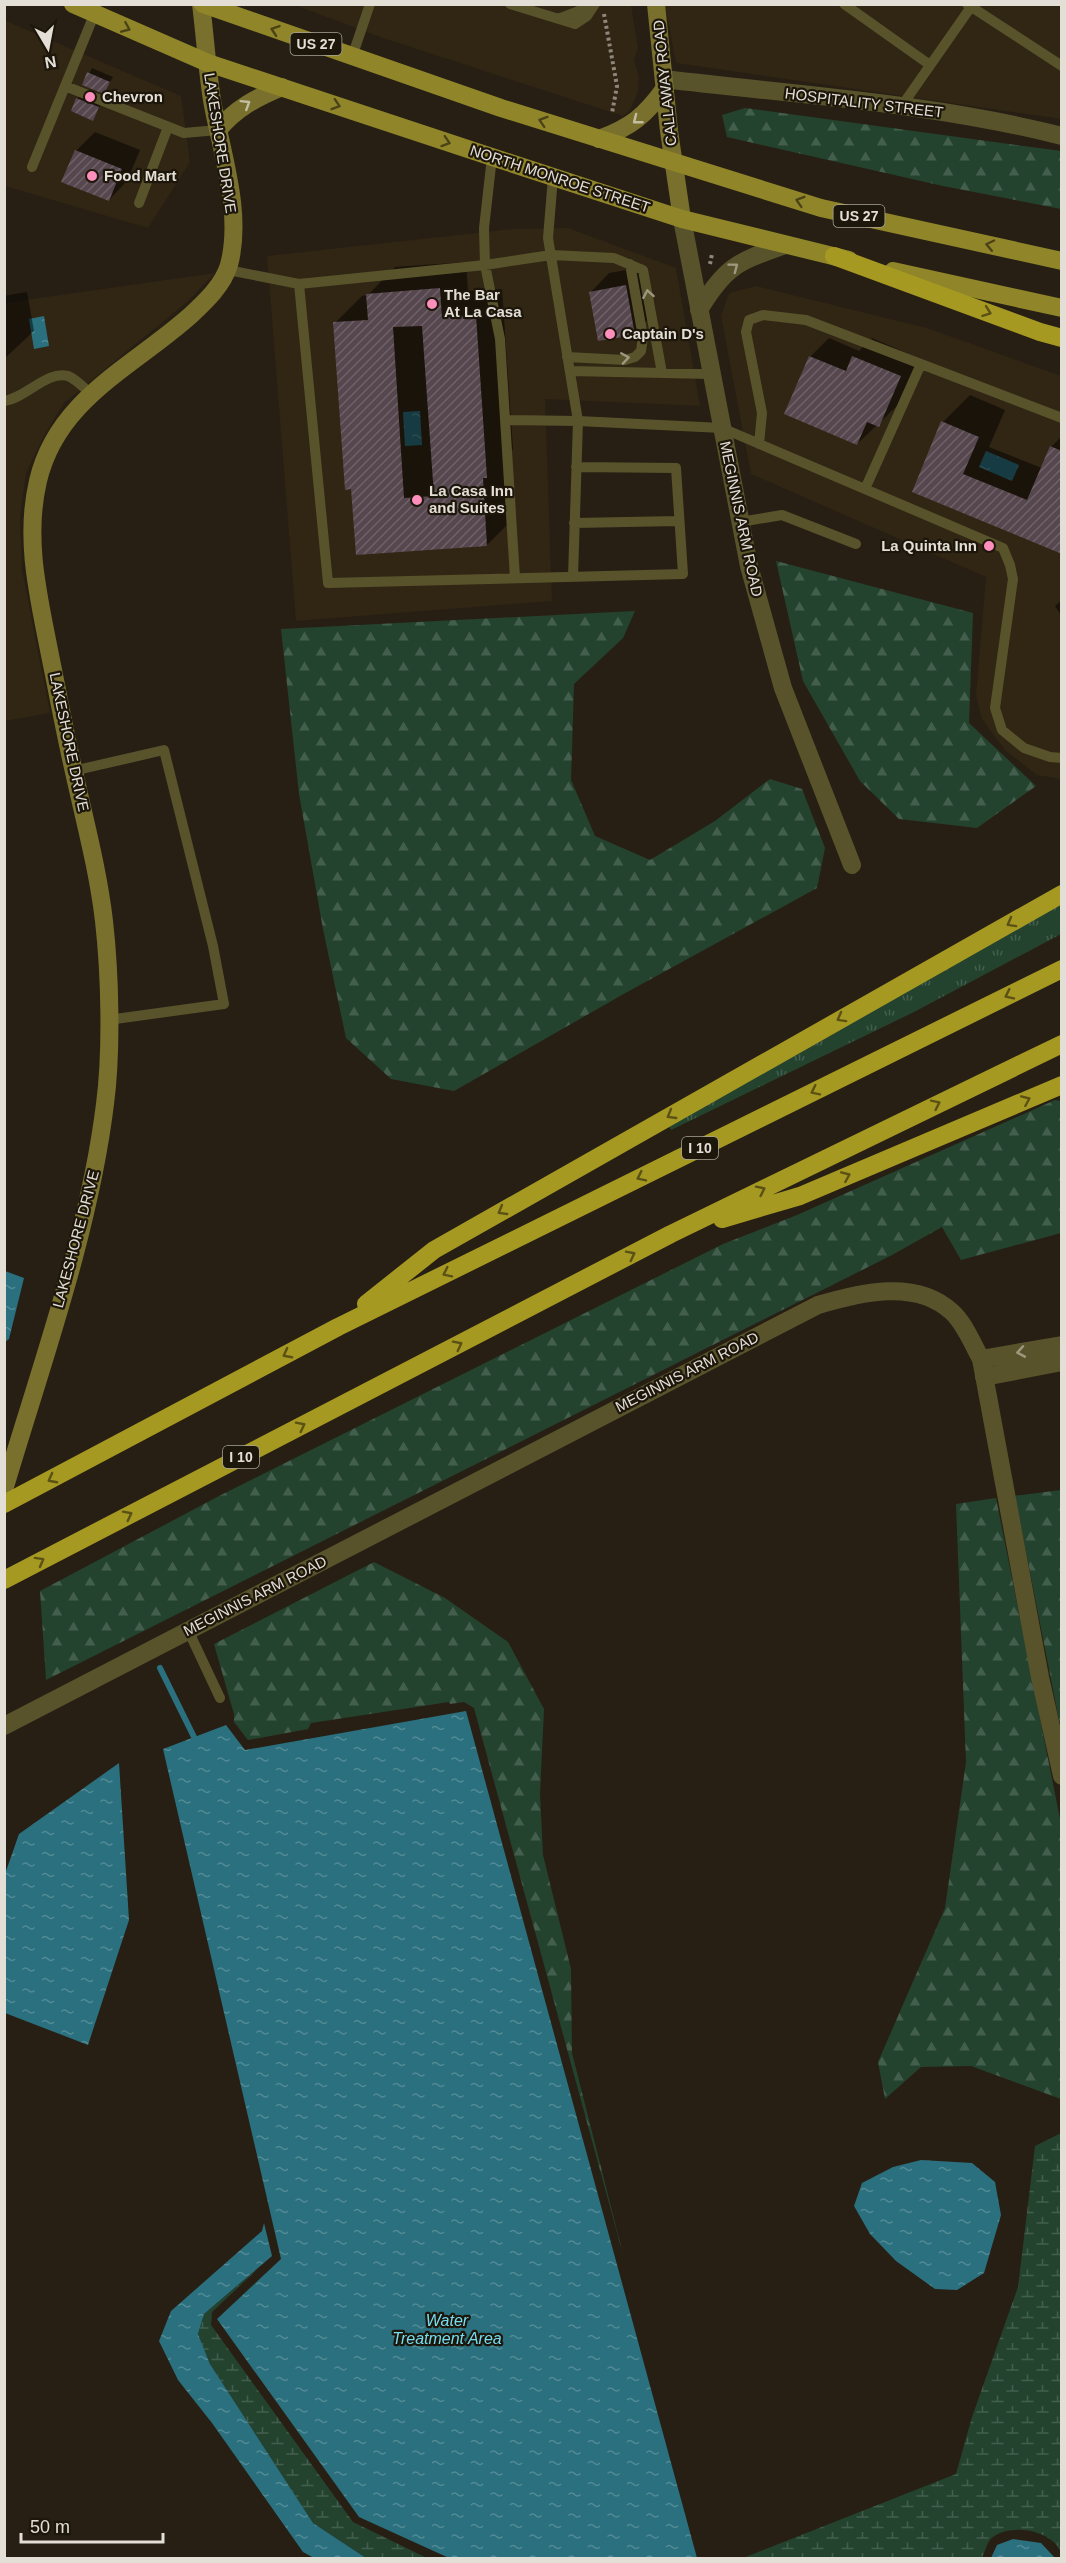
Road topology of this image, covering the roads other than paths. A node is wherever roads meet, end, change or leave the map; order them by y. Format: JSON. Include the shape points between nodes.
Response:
{"nodes":[{"id":1,"x":73,"y":4,"type":"edge"},
{"id":2,"x":202,"y":4,"type":"edge"},
{"id":3,"x":370,"y":4,"type":"edge"},
{"id":4,"x":510,"y":4,"type":"edge"},
{"id":5,"x":585,"y":4,"type":"edge"},
{"id":6,"x":656,"y":4,"type":"edge"},
{"id":7,"x":844,"y":4,"type":"edge"},
{"id":8,"x":970,"y":6,"type":"edge"},
{"id":9,"x":599,"y":7,"type":"edge"},
{"id":10,"x":94,"y":15,"type":"junction"},
{"id":11,"x":558,"y":19,"type":"junction"},
{"id":12,"x":352,"y":57,"type":"junction"},
{"id":13,"x":208,"y":63,"type":"junction"},
{"id":14,"x":930,"y":65,"type":"junction"},
{"id":15,"x":1062,"y":66,"type":"edge"},
{"id":16,"x":664,"y":84,"type":"junction"},
{"id":17,"x":65,"y":86,"type":"junction"},
{"id":18,"x":282,"y":87,"type":"junction"},
{"id":19,"x":901,"y":107,"type":"junction"},
{"id":20,"x":168,"y":128,"type":"junction"},
{"id":21,"x":218,"y":130,"type":"junction"},
{"id":22,"x":1062,"y":136,"type":"edge"},
{"id":23,"x":599,"y":139,"type":"junction"},
{"id":24,"x":492,"y":157,"type":"junction"},
{"id":25,"x":673,"y":162,"type":"junction"},
{"id":26,"x":32,"y":166,"type":"dead end"},
{"id":27,"x":553,"y":177,"type":"junction"},
{"id":28,"x":139,"y":203,"type":"dead end"},
{"id":29,"x":682,"y":219,"type":"junction"},
{"id":30,"x":785,"y":245,"type":"junction"},
{"id":31,"x":551,"y":255,"type":"junction"},
{"id":32,"x":834,"y":256,"type":"junction"},
{"id":33,"x":1062,"y":261,"type":"edge"},
{"id":34,"x":630,"y":264,"type":"junction"},
{"id":35,"x":485,"y":265,"type":"junction"},
{"id":36,"x":228,"y":270,"type":"junction"},
{"id":37,"x":299,"y":284,"type":"junction"},
{"id":38,"x":1062,"y":308,"type":"edge"},
{"id":39,"x":699,"y":310,"type":"junction"},
{"id":40,"x":1062,"y":338,"type":"edge"},
{"id":41,"x":567,"y":357,"type":"junction"},
{"id":42,"x":921,"y":364,"type":"junction"},
{"id":43,"x":570,"y":371,"type":"junction"},
{"id":44,"x":662,"y":373,"type":"junction"},
{"id":45,"x":711,"y":374,"type":"junction"},
{"id":46,"x":91,"y":394,"type":"junction"},
{"id":47,"x":4,"y":401,"type":"edge"},
{"id":48,"x":1062,"y":418,"type":"edge"},
{"id":49,"x":505,"y":420,"type":"junction"},
{"id":50,"x":578,"y":421,"type":"junction"},
{"id":51,"x":722,"y":428,"type":"junction"},
{"id":52,"x":759,"y":444,"type":"junction"},
{"id":53,"x":576,"y":467,"type":"junction"},
{"id":54,"x":866,"y":489,"type":"junction"},
{"id":55,"x":680,"y":521,"type":"junction"},
{"id":56,"x":740,"y":522,"type":"junction"},
{"id":57,"x":574,"y":523,"type":"junction"},
{"id":58,"x":856,"y":544,"type":"dead end"},
{"id":59,"x":573,"y":577,"type":"junction"},
{"id":60,"x":515,"y":578,"type":"junction"},
{"id":61,"x":1062,"y":758,"type":"edge"},
{"id":62,"x":73,"y":771,"type":"junction"},
{"id":63,"x":852,"y":865,"type":"dead end"},
{"id":64,"x":1062,"y":894,"type":"edge"},
{"id":65,"x":1062,"y":969,"type":"edge"},
{"id":66,"x":108,"y":1020,"type":"junction"},
{"id":67,"x":1062,"y":1044,"type":"edge"},
{"id":68,"x":1062,"y":1085,"type":"edge"},
{"id":69,"x":671,"y":1234,"type":"junction"},
{"id":70,"x":339,"y":1327,"type":"junction"},
{"id":71,"x":1062,"y":1345,"type":"edge"},
{"id":72,"x":1062,"y":1362,"type":"edge"},
{"id":73,"x":982,"y":1368,"type":"junction"},
{"id":74,"x":4,"y":1490,"type":"edge"},
{"id":75,"x":4,"y":1504,"type":"edge"},
{"id":76,"x":4,"y":1580,"type":"edge"},
{"id":77,"x":188,"y":1630,"type":"junction"},
{"id":78,"x":220,"y":1698,"type":"dead end"},
{"id":79,"x":30,"y":1712,"type":"junction"},
{"id":80,"x":4,"y":1714,"type":"edge"},
{"id":81,"x":4,"y":1726,"type":"edge"},
{"id":82,"x":1062,"y":1776,"type":"edge"}],
"edges":[{"from":1,"to":10,"type":"main road","name":"NORTH MONROE STREET"},
{"from":12,"to":2,"type":"main road","number":"US 27","one_way":true},
{"from":2,"to":13,"type":"street","name":"LAKESHORE DRIVE"},
{"from":3,"to":12,"type":"lane"},
{"from":4,"to":11,"type":"lane"},
{"from":5,"to":11,"type":"lane","via":[[579,11]]},
{"from":6,"to":16,"type":"street","name":"CALLAWAY ROAD"},
{"from":7,"to":14,"type":"lane"},
{"from":8,"to":14,"type":"lane"},
{"from":8,"to":15,"type":"lane"},
{"from":9,"to":11,"type":"lane","via":[[575,24]]},
{"from":10,"to":13,"type":"main road","name":"NORTH MONROE STREET","one_way":true},
{"from":10,"to":17,"type":"lane"},
{"from":23,"to":12,"type":"main road","number":"US 27","one_way":true},
{"from":13,"to":18,"type":"main road","name":"NORTH MONROE STREET"},
{"from":13,"to":21,"type":"street","name":"LAKESHORE DRIVE"},
{"from":14,"to":19,"type":"lane"},
{"from":16,"to":19,"type":"street","name":"HOSPITALITY STREET"},
{"from":16,"to":23,"type":"street","one_way":true,"via":[[650,110],[632,125]]},
{"from":16,"to":25,"type":"street","name":"CALLAWAY ROAD"},
{"from":17,"to":20,"type":"lane"},
{"from":17,"to":26,"type":"lane"},
{"from":21,"to":18,"type":"street","one_way":true,"via":[[244,104]]},
{"from":18,"to":24,"type":"main road","name":"NORTH MONROE STREET","one_way":true},
{"from":19,"to":22,"type":"street","name":"HOSPITALITY STREET","via":[[999,120]]},
{"from":20,"to":21,"type":"lane","via":[[184,134]]},
{"from":20,"to":28,"type":"lane"},
{"from":21,"to":36,"type":"street","name":"LAKESHORE DRIVE","via":[[233,227]]},
{"from":23,"to":25,"type":"main road","number":"US 27"},
{"from":24,"to":27,"type":"main road","name":"NORTH MONROE STREET"},
{"from":24,"to":35,"type":"lane","via":[[484,228]]},
{"from":25,"to":29,"type":"street","name":"MEGINNIS ARM ROAD"},
{"from":33,"to":25,"type":"main road","number":"US 27","one_way":true,"via":[[821,208]]},
{"from":27,"to":29,"type":"main road","name":"NORTH MONROE STREET"},
{"from":27,"to":31,"type":"lane","via":[[548,238]]},
{"from":29,"to":30,"type":"main road","name":"NORTH MONROE STREET"},
{"from":29,"to":39,"type":"street","name":"MEGINNIS ARM ROAD"},
{"from":30,"to":32,"type":"main road","name":"NORTH MONROE STREET"},
{"from":39,"to":30,"type":"street","one_way":true,"via":[[732,266]]},
{"from":31,"to":34,"type":"lane","via":[[614,258]]},
{"from":31,"to":35,"type":"lane"},
{"from":31,"to":41,"type":"lane"},
{"from":32,"to":38,"type":"main road","name":"NORTH MONROE STREET"},
{"from":32,"to":40,"type":"highway","one_way":true},
{"from":41,"to":34,"type":"lane","one_way":true,"via":[[625,360],[640,351],[644,338]]},
{"from":44,"to":34,"type":"lane","one_way":true,"via":[[644,270]]},
{"from":35,"to":37,"type":"lane"},
{"from":35,"to":49,"type":"lane","via":[[500,339]]},
{"from":36,"to":37,"type":"lane"},
{"from":36,"to":46,"type":"street","name":"LAKESHORE DRIVE","via":[[205,303]]},
{"from":37,"to":60,"type":"lane","via":[[328,583]]},
{"from":39,"to":45,"type":"street","name":"MEGINNIS ARM ROAD"},
{"from":41,"to":43,"type":"lane"},
{"from":42,"to":48,"type":"lane"},
{"from":42,"to":52,"type":"lane","via":[[806,320],[763,315],[749,320],[746,332],[762,413]]},
{"from":42,"to":54,"type":"lane"},
{"from":43,"to":44,"type":"lane"},
{"from":43,"to":50,"type":"lane"},
{"from":44,"to":45,"type":"lane"},
{"from":45,"to":51,"type":"street","name":"MEGINNIS ARM ROAD"},
{"from":46,"to":47,"type":"lane","via":[[70,377],[56,375],[16,399]]},
{"from":46,"to":62,"type":"street","name":"LAKESHORE DRIVE","via":[[78,405],[46,454],[34,502],[32,532],[41,606]]},
{"from":49,"to":50,"type":"lane"},
{"from":49,"to":60,"type":"lane"},
{"from":50,"to":51,"type":"lane"},
{"from":50,"to":53,"type":"lane"},
{"from":51,"to":52,"type":"lane"},
{"from":51,"to":56,"type":"street","name":"MEGINNIS ARM ROAD"},
{"from":52,"to":54,"type":"lane"},
{"from":53,"to":55,"type":"lane","via":[[676,468]]},
{"from":53,"to":57,"type":"lane"},
{"from":54,"to":61,"type":"lane","via":[[1003,548],[1013,579],[995,708],[1002,730],[1024,748]]},
{"from":55,"to":57,"type":"lane"},
{"from":55,"to":59,"type":"lane","via":[[683,574]]},
{"from":56,"to":58,"type":"lane","via":[[782,515]]},
{"from":56,"to":63,"type":"street","name":"MEGINNIS ARM ROAD","via":[[783,688]]},
{"from":57,"to":59,"type":"lane"},
{"from":59,"to":60,"type":"lane"},
{"from":62,"to":66,"type":"street","name":"LAKESHORE DRIVE","via":[[92,846],[104,922]]},
{"from":62,"to":66,"type":"lane","via":[[164,750],[224,1004]]},
{"from":64,"to":70,"type":"highway","one_way":true,"via":[[434,1250]]},
{"from":65,"to":70,"type":"highway","number":"I 10","one_way":true},
{"from":66,"to":74,"type":"street","name":"LAKESHORE DRIVE","via":[[106,1101],[85,1212]]},
{"from":69,"to":67,"type":"highway","number":"I 10","one_way":true},
{"from":69,"to":68,"type":"highway","one_way":true,"via":[[800,1196]]},
{"from":76,"to":69,"type":"highway","number":"I 10","one_way":true},
{"from":70,"to":75,"type":"highway","number":"I 10","one_way":true},
{"from":71,"to":73,"type":"street","one_way":true},
{"from":72,"to":73,"type":"street"},
{"from":73,"to":77,"type":"street","name":"MEGINNIS ARM ROAD","via":[[963,1325],[952,1311],[920,1295],[872,1292],[818,1305]]},
{"from":73,"to":82,"type":"street","name":"MEGINNIS ARM ROAD"},
{"from":77,"to":78,"type":"lane"},
{"from":77,"to":79,"type":"street","name":"MEGINNIS ARM ROAD"},
{"from":79,"to":80,"type":"street"},
{"from":79,"to":81,"type":"street","name":"MEGINNIS ARM ROAD"}]}
